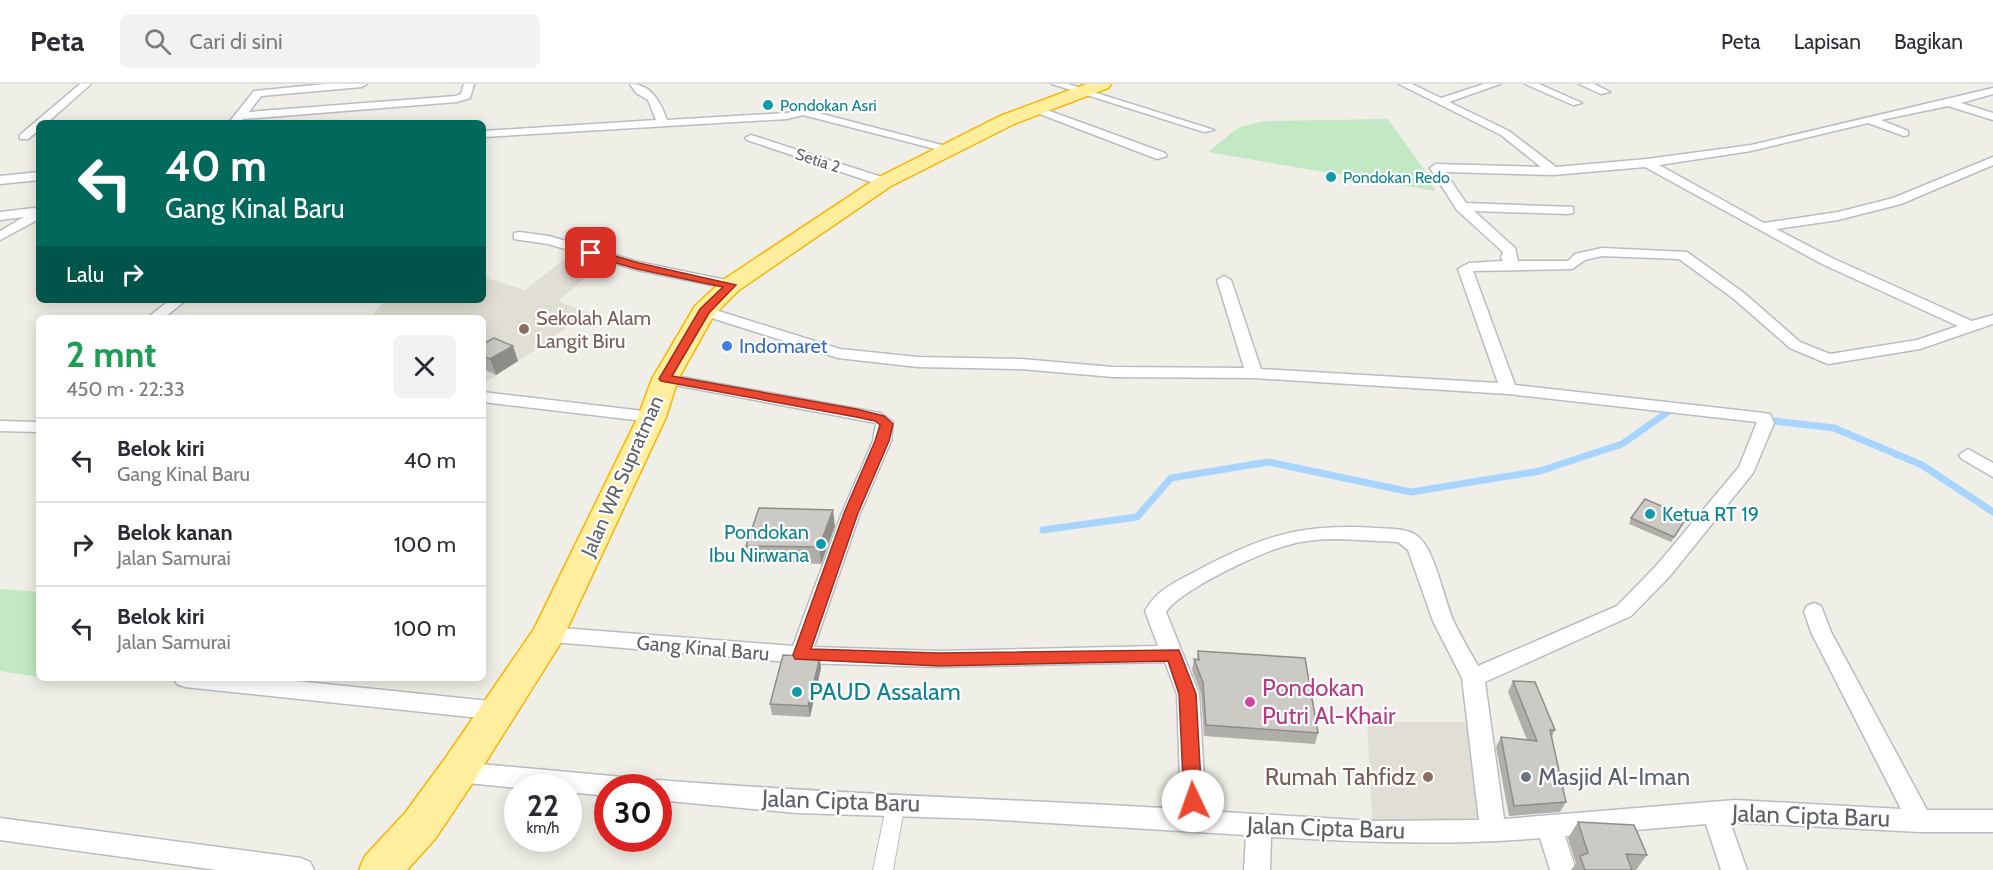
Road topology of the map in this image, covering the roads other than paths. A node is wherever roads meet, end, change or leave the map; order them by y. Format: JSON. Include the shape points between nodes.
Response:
{"nodes":[{"id":1,"x":86,"y":84,"type":"edge"},
{"id":2,"x":362,"y":84,"type":"edge"},
{"id":3,"x":369,"y":84,"type":"edge"},
{"id":4,"x":469,"y":84,"type":"edge"},
{"id":5,"x":635,"y":84,"type":"edge"},
{"id":6,"x":1404,"y":84,"type":"edge"},
{"id":7,"x":1495,"y":84,"type":"edge"},
{"id":8,"x":1530,"y":84,"type":"edge"},
{"id":9,"x":1584,"y":84,"type":"edge"},
{"id":10,"x":1080,"y":86,"type":"edge"},
{"id":11,"x":1993,"y":91,"type":"edge"},
{"id":12,"x":1605,"y":92,"type":"dead end"},
{"id":13,"x":1441,"y":101,"type":"junction"},
{"id":14,"x":1577,"y":103,"type":"dead end"},
{"id":15,"x":1949,"y":103,"type":"junction"},
{"id":16,"x":358,"y":108,"type":"junction"},
{"id":17,"x":1036,"y":109,"type":"junction"},
{"id":18,"x":1993,"y":117,"type":"edge"},
{"id":19,"x":238,"y":119,"type":"edge"},
{"id":20,"x":1869,"y":119,"type":"junction"},
{"id":21,"x":44,"y":120,"type":"edge"},
{"id":22,"x":349,"y":120,"type":"edge"},
{"id":23,"x":662,"y":122,"type":"junction"},
{"id":24,"x":36,"y":126,"type":"edge"},
{"id":25,"x":1208,"y":130,"type":"dead end"},
{"id":26,"x":1904,"y":133,"type":"dead end"},
{"id":27,"x":486,"y":134,"type":"edge"},
{"id":28,"x":24,"y":137,"type":"dead end"},
{"id":29,"x":751,"y":138,"type":"dead end"},
{"id":30,"x":951,"y":149,"type":"junction"},
{"id":31,"x":1161,"y":156,"type":"dead end"},
{"id":32,"x":1993,"y":161,"type":"edge"},
{"id":33,"x":1647,"y":163,"type":"junction"},
{"id":34,"x":1553,"y":171,"type":"junction"},
{"id":35,"x":36,"y":176,"type":"edge"},
{"id":36,"x":0,"y":180,"type":"edge"},
{"id":37,"x":884,"y":182,"type":"junction"},
{"id":38,"x":1462,"y":207,"type":"junction"},
{"id":39,"x":1568,"y":210,"type":"dead end"},
{"id":40,"x":36,"y":213,"type":"edge"},
{"id":41,"x":36,"y":215,"type":"edge"},
{"id":42,"x":0,"y":216,"type":"edge"},
{"id":43,"x":1761,"y":227,"type":"junction"},
{"id":44,"x":3,"y":232,"type":"edge"},
{"id":45,"x":519,"y":236,"type":"dead end"},
{"id":46,"x":1514,"y":265,"type":"junction"},
{"id":47,"x":1224,"y":280,"type":"dead end"},
{"id":48,"x":731,"y":285,"type":"junction"},
{"id":49,"x":175,"y":303,"type":"edge"},
{"id":50,"x":704,"y":311,"type":"junction"},
{"id":51,"x":158,"y":315,"type":"edge"},
{"id":52,"x":1993,"y":319,"type":"edge"},
{"id":53,"x":1971,"y":327,"type":"junction"},
{"id":54,"x":1254,"y":373,"type":"junction"},
{"id":55,"x":665,"y":379,"type":"junction"},
{"id":56,"x":1508,"y":389,"type":"junction"},
{"id":57,"x":486,"y":397,"type":"edge"},
{"id":58,"x":652,"y":417,"type":"junction"},
{"id":59,"x":0,"y":426,"type":"edge"},
{"id":60,"x":36,"y":428,"type":"edge"},
{"id":61,"x":1968,"y":454,"type":"dead end"},
{"id":62,"x":1993,"y":471,"type":"edge"},
{"id":63,"x":1814,"y":611,"type":"dead end"},
{"id":64,"x":548,"y":635,"type":"junction"},
{"id":65,"x":1173,"y":654,"type":"junction"},
{"id":66,"x":801,"y":655,"type":"junction"},
{"id":67,"x":1473,"y":678,"type":"junction"},
{"id":68,"x":214,"y":681,"type":"edge"},
{"id":69,"x":499,"y":711,"type":"junction"},
{"id":70,"x":458,"y":772,"type":"junction"},
{"id":71,"x":594,"y":784,"type":"edge"},
{"id":72,"x":672,"y":791,"type":"edge"},
{"id":73,"x":896,"y":803,"type":"junction"},
{"id":74,"x":1714,"y":812,"type":"junction"},
{"id":75,"x":1920,"y":821,"type":"junction"},
{"id":76,"x":1194,"y":822,"type":"junction"},
{"id":77,"x":1992,"y":822,"type":"edge"},
{"id":78,"x":1259,"y":825,"type":"junction"},
{"id":79,"x":1549,"y":826,"type":"junction"},
{"id":80,"x":0,"y":829,"type":"edge"},
{"id":81,"x":1493,"y":831,"type":"junction"},
{"id":82,"x":301,"y":870,"type":"edge"},
{"id":83,"x":380,"y":870,"type":"edge"},
{"id":84,"x":882,"y":870,"type":"edge"},
{"id":85,"x":1257,"y":870,"type":"edge"},
{"id":86,"x":1563,"y":870,"type":"edge"},
{"id":87,"x":1734,"y":870,"type":"edge"}],
"edges":[{"from":1,"to":21,"type":"street"},
{"from":2,"to":19,"type":"street","via":[[258,93]]},
{"from":3,"to":16,"type":"street"},
{"from":4,"to":16,"type":"street","via":[[466,96],[457,99]]},
{"from":5,"to":23,"type":"street","via":[[653,98]]},
{"from":6,"to":13,"type":"street"},
{"from":7,"to":13,"type":"street"},
{"from":8,"to":14,"type":"street"},
{"from":9,"to":12,"type":"street"},
{"from":10,"to":17,"type":"highway","name":"Jalan WR Supratman"},
{"from":10,"to":25,"type":"street"},
{"from":11,"to":15,"type":"street"},
{"from":13,"to":34,"type":"street","via":[[1505,134]]},
{"from":15,"to":18,"type":"street"},
{"from":15,"to":20,"type":"street"},
{"from":16,"to":19,"type":"street"},
{"from":16,"to":22,"type":"street"},
{"from":17,"to":30,"type":"highway","name":"Jalan WR Supratman"},
{"from":17,"to":31,"type":"street"},
{"from":20,"to":26,"type":"street"},
{"from":20,"to":33,"type":"street","via":[[1751,148]]},
{"from":23,"to":27,"type":"street"},
{"from":23,"to":30,"type":"street","via":[[803,112]]},
{"from":24,"to":28,"type":"street"},
{"from":29,"to":37,"type":"street","name":"Setia 2"},
{"from":30,"to":37,"type":"highway","name":"Jalan WR Supratman"},
{"from":32,"to":43,"type":"street","via":[[1897,201],[1838,216]]},
{"from":33,"to":34,"type":"street"},
{"from":33,"to":43,"type":"street"},
{"from":34,"to":38,"type":"street","via":[[1436,168]]},
{"from":35,"to":36,"type":"street"},
{"from":37,"to":48,"type":"highway","name":"Jalan WR Supratman"},
{"from":38,"to":39,"type":"street"},
{"from":38,"to":46,"type":"street","via":[[1504,244]]},
{"from":40,"to":42,"type":"street"},
{"from":41,"to":44,"type":"street"},
{"from":43,"to":53,"type":"street"},
{"from":45,"to":48,"type":"street"},
{"from":46,"to":53,"type":"street","via":[[1572,265],[1580,257],[1602,252],[1682,255],[1739,296],[1795,345],[1828,359],[1920,344]]},
{"from":46,"to":56,"type":"street","via":[[1465,269]]},
{"from":47,"to":54,"type":"street"},
{"from":48,"to":50,"type":"highway","name":"Jalan WR Supratman"},
{"from":49,"to":51,"type":"street"},
{"from":50,"to":54,"type":"street","via":[[838,353],[918,362],[1021,364],[1113,372]]},
{"from":50,"to":55,"type":"highway","name":"Jalan WR Supratman"},
{"from":52,"to":53,"type":"street"},
{"from":54,"to":56,"type":"street"},
{"from":55,"to":58,"type":"highway","name":"Jalan WR Supratman"},
{"from":55,"to":66,"type":"street","via":[[856,413],[880,418],[886,424]]},
{"from":56,"to":67,"type":"street","via":[[1765,420],[1747,469],[1663,571],[1624,611]]},
{"from":57,"to":58,"type":"street"},
{"from":58,"to":64,"type":"highway","name":"Jalan WR Supratman"},
{"from":59,"to":60,"type":"street"},
{"from":61,"to":62,"type":"street"},
{"from":63,"to":75,"type":"street","via":[[1821,632]]},
{"from":64,"to":66,"type":"street","name":"Gang Kinal Baru"},
{"from":64,"to":69,"type":"highway","name":"Jalan WR Supratman"},
{"from":65,"to":66,"type":"street","name":"Gang Kinal Baru","via":[[939,659]]},
{"from":65,"to":67,"type":"street","via":[[1155,611],[1164,598],[1177,590],[1258,549],[1302,535],[1330,532],[1400,536],[1417,548],[1443,621]]},
{"from":65,"to":76,"type":"street","via":[[1188,694]]},
{"from":67,"to":81,"type":"street"},
{"from":68,"to":69,"type":"street"},
{"from":69,"to":70,"type":"highway","name":"Jalan WR Supratman"},
{"from":70,"to":71,"type":"street"},
{"from":70,"to":83,"type":"highway","name":"Jalan WR Supratman","via":[[420,826]]},
{"from":72,"to":73,"type":"street","name":"Jalan Cipta Baru","via":[[797,802]]},
{"from":73,"to":76,"type":"street","name":"Jalan Cipta Baru"},
{"from":73,"to":84,"type":"street"},
{"from":74,"to":75,"type":"street","name":"Jalan Cipta Baru","via":[[1784,812]]},
{"from":74,"to":79,"type":"street","name":"Jalan Cipta Baru"},
{"from":74,"to":87,"type":"street"},
{"from":75,"to":77,"type":"street","name":"Jalan Cipta Baru"},
{"from":76,"to":78,"type":"street","name":"Jalan Cipta Baru"},
{"from":78,"to":81,"type":"street","name":"Jalan Cipta Baru","via":[[1373,832]]},
{"from":78,"to":85,"type":"street"},
{"from":79,"to":81,"type":"street","name":"Jalan Cipta Baru"},
{"from":79,"to":86,"type":"street"},
{"from":80,"to":82,"type":"street"}]}
